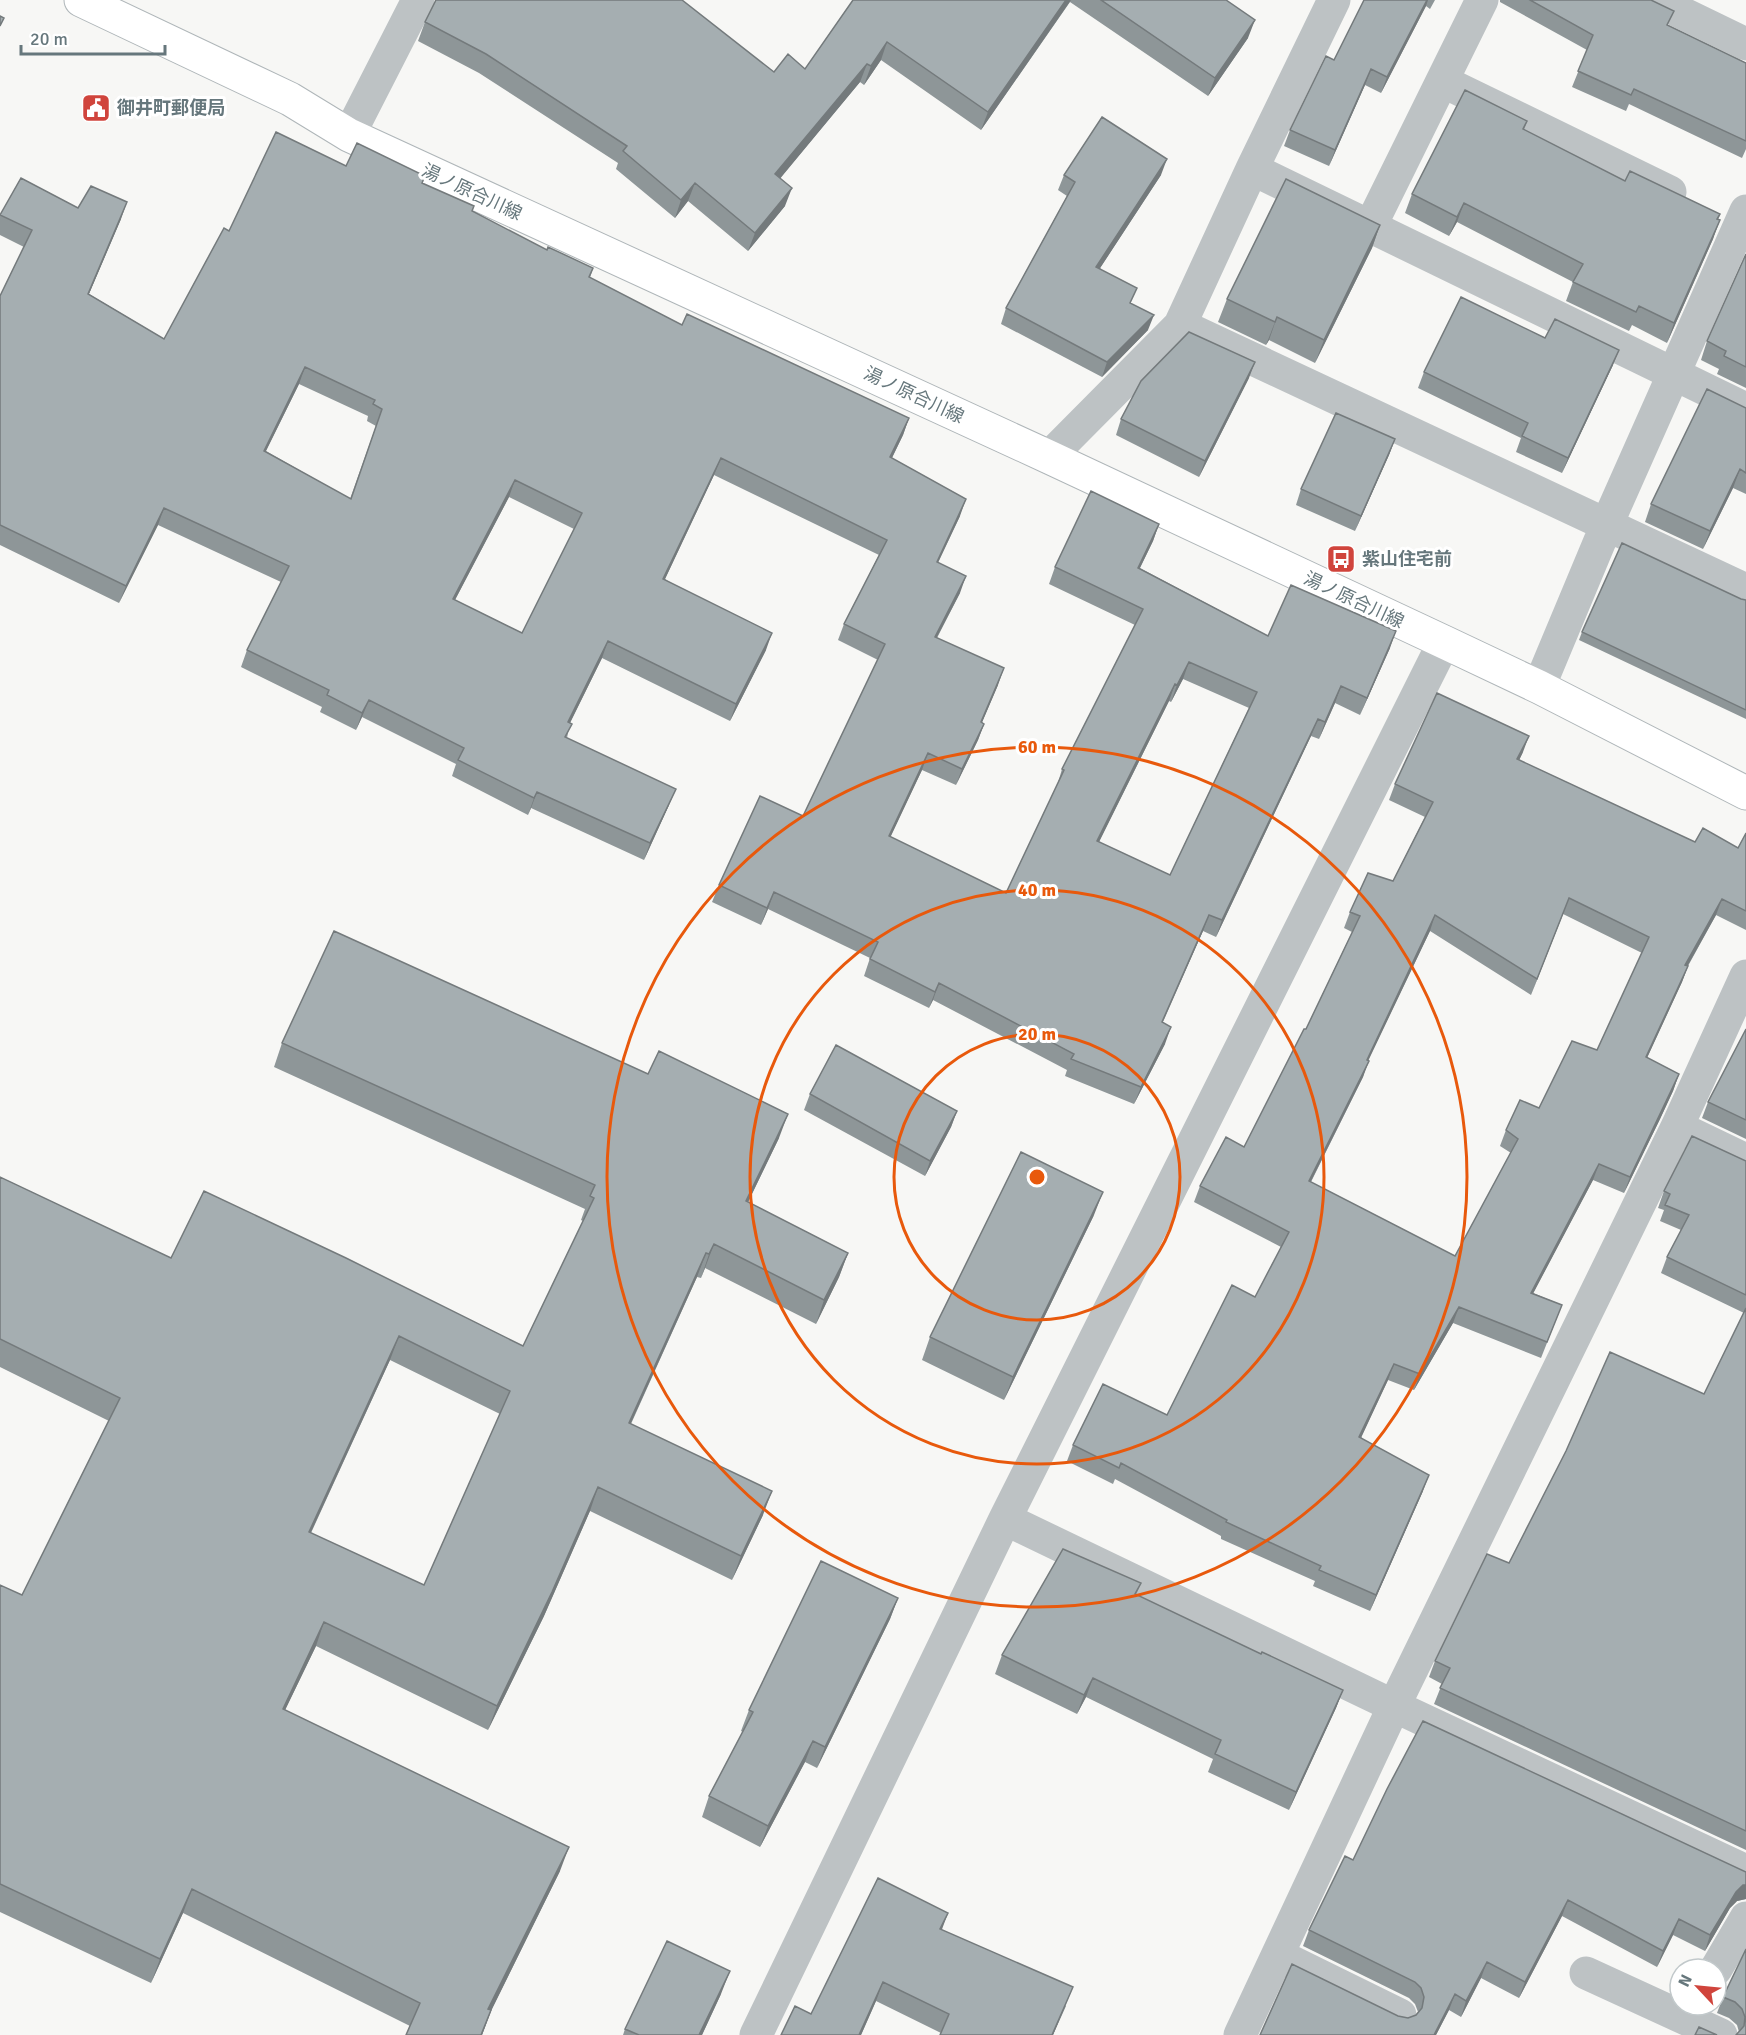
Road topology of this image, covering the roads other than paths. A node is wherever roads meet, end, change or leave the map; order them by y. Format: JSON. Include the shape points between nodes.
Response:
{"nodes":[{"id":1,"x":81,"y":0,"type":"edge"},
{"id":2,"x":418,"y":0,"type":"edge"},
{"id":3,"x":1334,"y":0,"type":"edge"},
{"id":4,"x":1482,"y":0,"type":"edge"},
{"id":5,"x":1655,"y":0,"type":"edge"},
{"id":6,"x":1746,"y":44,"type":"edge"},
{"id":7,"x":1442,"y":81,"type":"junction"},
{"id":8,"x":350,"y":135,"type":"junction"},
{"id":9,"x":1252,"y":169,"type":"junction"},
{"id":10,"x":1729,"y":218,"type":"edge"},
{"id":11,"x":1370,"y":227,"type":"junction"},
{"id":12,"x":1180,"y":325,"type":"junction"},
{"id":13,"x":1673,"y":374,"type":"junction"},
{"id":14,"x":1746,"y":409,"type":"edge"},
{"id":15,"x":1049,"y":457,"type":"junction"},
{"id":16,"x":1606,"y":524,"type":"junction"},
{"id":17,"x":1746,"y":590,"type":"edge"},
{"id":18,"x":1444,"y":642,"type":"junction"},
{"id":19,"x":1539,"y":687,"type":"junction"},
{"id":20,"x":1746,"y":793,"type":"edge"},
{"id":21,"x":1746,"y":976,"type":"edge"},
{"id":22,"x":1677,"y":1127,"type":"junction"},
{"id":23,"x":1746,"y":1160,"type":"edge"},
{"id":24,"x":1005,"y":1519,"type":"junction"},
{"id":25,"x":1394,"y":1707,"type":"junction"},
{"id":26,"x":1746,"y":1871,"type":"edge"},
{"id":27,"x":1746,"y":1918,"type":"edge"},
{"id":28,"x":1278,"y":1955,"type":"junction"},
{"id":29,"x":1723,"y":1957,"type":"edge"},
{"id":30,"x":1586,"y":1973,"type":"dead end"},
{"id":31,"x":1401,"y":2015,"type":"edge"},
{"id":32,"x":1687,"y":2019,"type":"edge"},
{"id":33,"x":756,"y":2035,"type":"edge"},
{"id":34,"x":1240,"y":2035,"type":"edge"},
{"id":35,"x":1721,"y":2035,"type":"edge"}],
"edges":[{"from":1,"to":8,"type":"main road","name":"湯ノ原合川線","via":[[290,99]]},
{"from":2,"to":8,"type":"street"},
{"from":3,"to":9,"type":"street"},
{"from":4,"to":7,"type":"street"},
{"from":5,"to":6,"type":"street"},
{"from":7,"to":10,"type":"street"},
{"from":7,"to":11,"type":"street"},
{"from":8,"to":15,"type":"main road","name":"湯ノ原合川線"},
{"from":9,"to":11,"type":"street"},
{"from":9,"to":12,"type":"street"},
{"from":10,"to":13,"type":"street"},
{"from":11,"to":13,"type":"street"},
{"from":12,"to":15,"type":"street"},
{"from":12,"to":16,"type":"street"},
{"from":13,"to":14,"type":"street"},
{"from":13,"to":16,"type":"street"},
{"from":15,"to":18,"type":"main road","name":"湯ノ原合川線"},
{"from":16,"to":17,"type":"street"},
{"from":16,"to":19,"type":"street"},
{"from":18,"to":19,"type":"main road","name":"湯ノ原合川線"},
{"from":18,"to":24,"type":"street"},
{"from":19,"to":20,"type":"main road","name":"湯ノ原合川線"},
{"from":21,"to":22,"type":"street"},
{"from":22,"to":23,"type":"street"},
{"from":22,"to":25,"type":"street"},
{"from":24,"to":25,"type":"street"},
{"from":24,"to":33,"type":"street"},
{"from":25,"to":26,"type":"street"},
{"from":25,"to":28,"type":"street"},
{"from":27,"to":29,"type":"street"},
{"from":28,"to":31,"type":"street"},
{"from":28,"to":34,"type":"street"},
{"from":30,"to":32,"type":"street"},
{"from":32,"to":35,"type":"street"}]}
